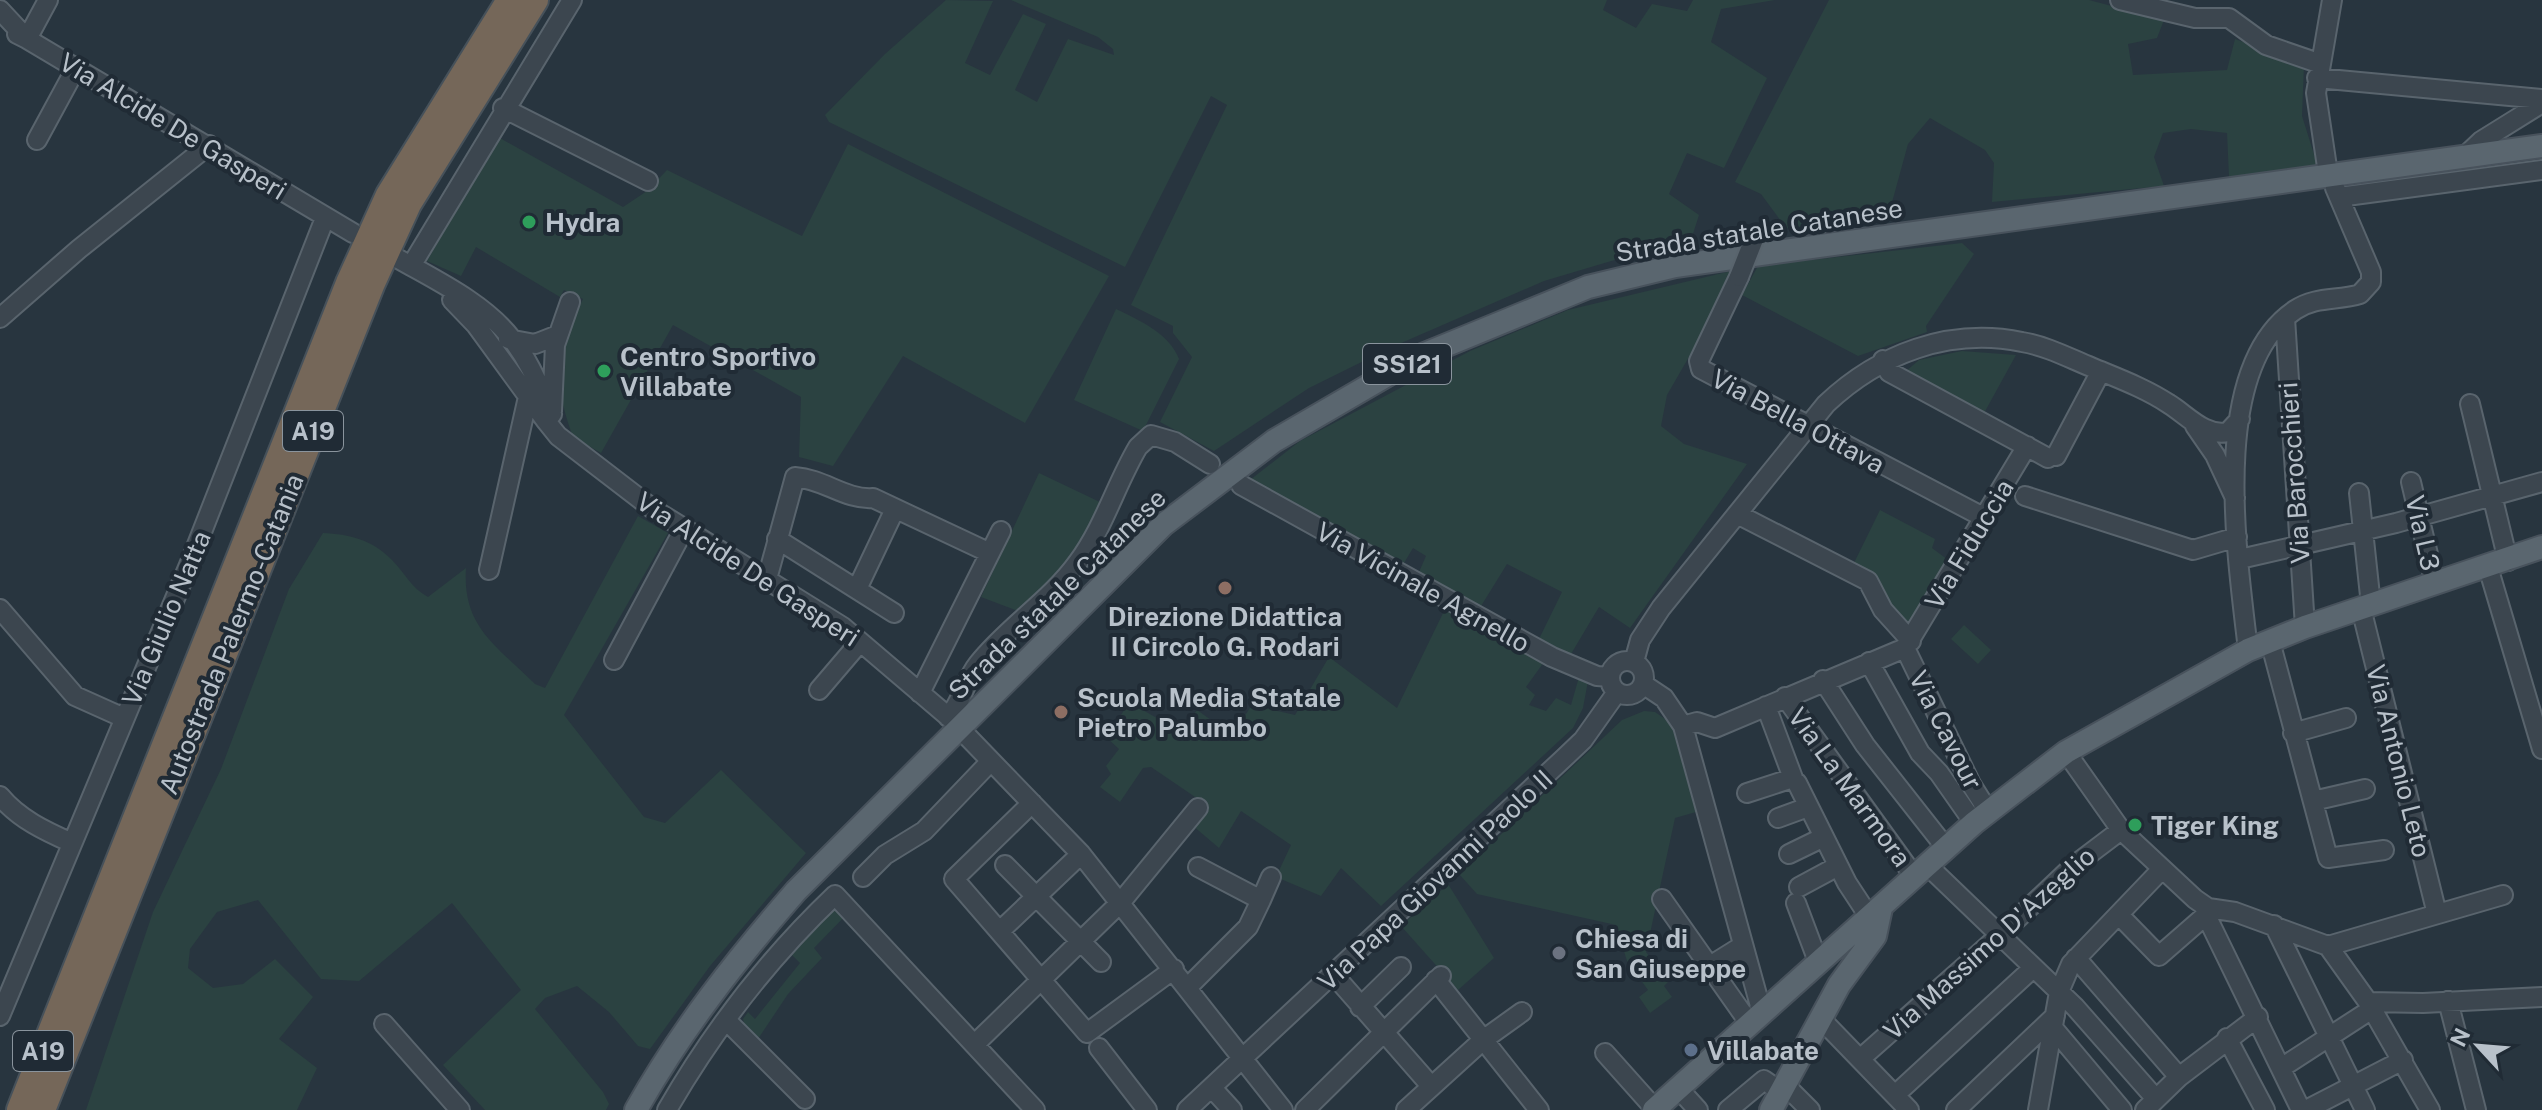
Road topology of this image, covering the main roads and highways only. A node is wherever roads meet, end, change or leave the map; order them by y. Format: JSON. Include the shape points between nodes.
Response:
{"nodes":[{"id":1,"x":510,"y":0,"type":"edge"},
{"id":2,"x":535,"y":0,"type":"edge"},
{"id":3,"x":2542,"y":146,"type":"edge"},
{"id":4,"x":2542,"y":547,"type":"edge"},
{"id":5,"x":132,"y":882,"type":"junction"},
{"id":6,"x":1876,"y":913,"type":"junction"},
{"id":7,"x":1819,"y":964,"type":"junction"},
{"id":8,"x":1839,"y":985,"type":"junction"},
{"id":9,"x":67,"y":992,"type":"junction"},
{"id":10,"x":1779,"y":1095,"type":"edge"},
{"id":11,"x":1654,"y":1109,"type":"edge"},
{"id":12,"x":8,"y":1110,"type":"edge"},
{"id":13,"x":20,"y":1110,"type":"edge"},
{"id":14,"x":42,"y":1110,"type":"edge"},
{"id":15,"x":48,"y":1110,"type":"edge"},
{"id":16,"x":636,"y":1110,"type":"edge"}],
"edges":[{"from":1,"to":9,"type":"highway","name":"Autostrada Palermo-Catania","number":"A19","via":[[389,195],[349,283]]},
{"from":2,"to":5,"type":"highway","name":"Autostrada Palermo-Catania","number":"A19","via":[[430,168],[390,244]]},
{"from":3,"to":16,"type":"main road","name":"Strada statale Catanese","number":"SS121","via":[[1675,266],[1588,287],[1420,356],[1274,441],[1163,525],[796,891],[687,1026]]},
{"from":4,"to":6,"type":"main road","via":[[2248,650],[2066,752],[1981,817]]},
{"from":5,"to":14,"type":"highway","name":"Autostrada Palermo-Catania","number":"A19"},
{"from":5,"to":15,"type":"highway"},
{"from":6,"to":7,"type":"main road"},
{"from":6,"to":8,"type":"main road","via":[[1875,936]]},
{"from":7,"to":8,"type":"main road"},
{"from":7,"to":11,"type":"main road"},
{"from":8,"to":10,"type":"main road"},
{"from":9,"to":12,"type":"highway"},
{"from":9,"to":13,"type":"highway","name":"Autostrada Palermo-Catania","number":"A19"}]}
